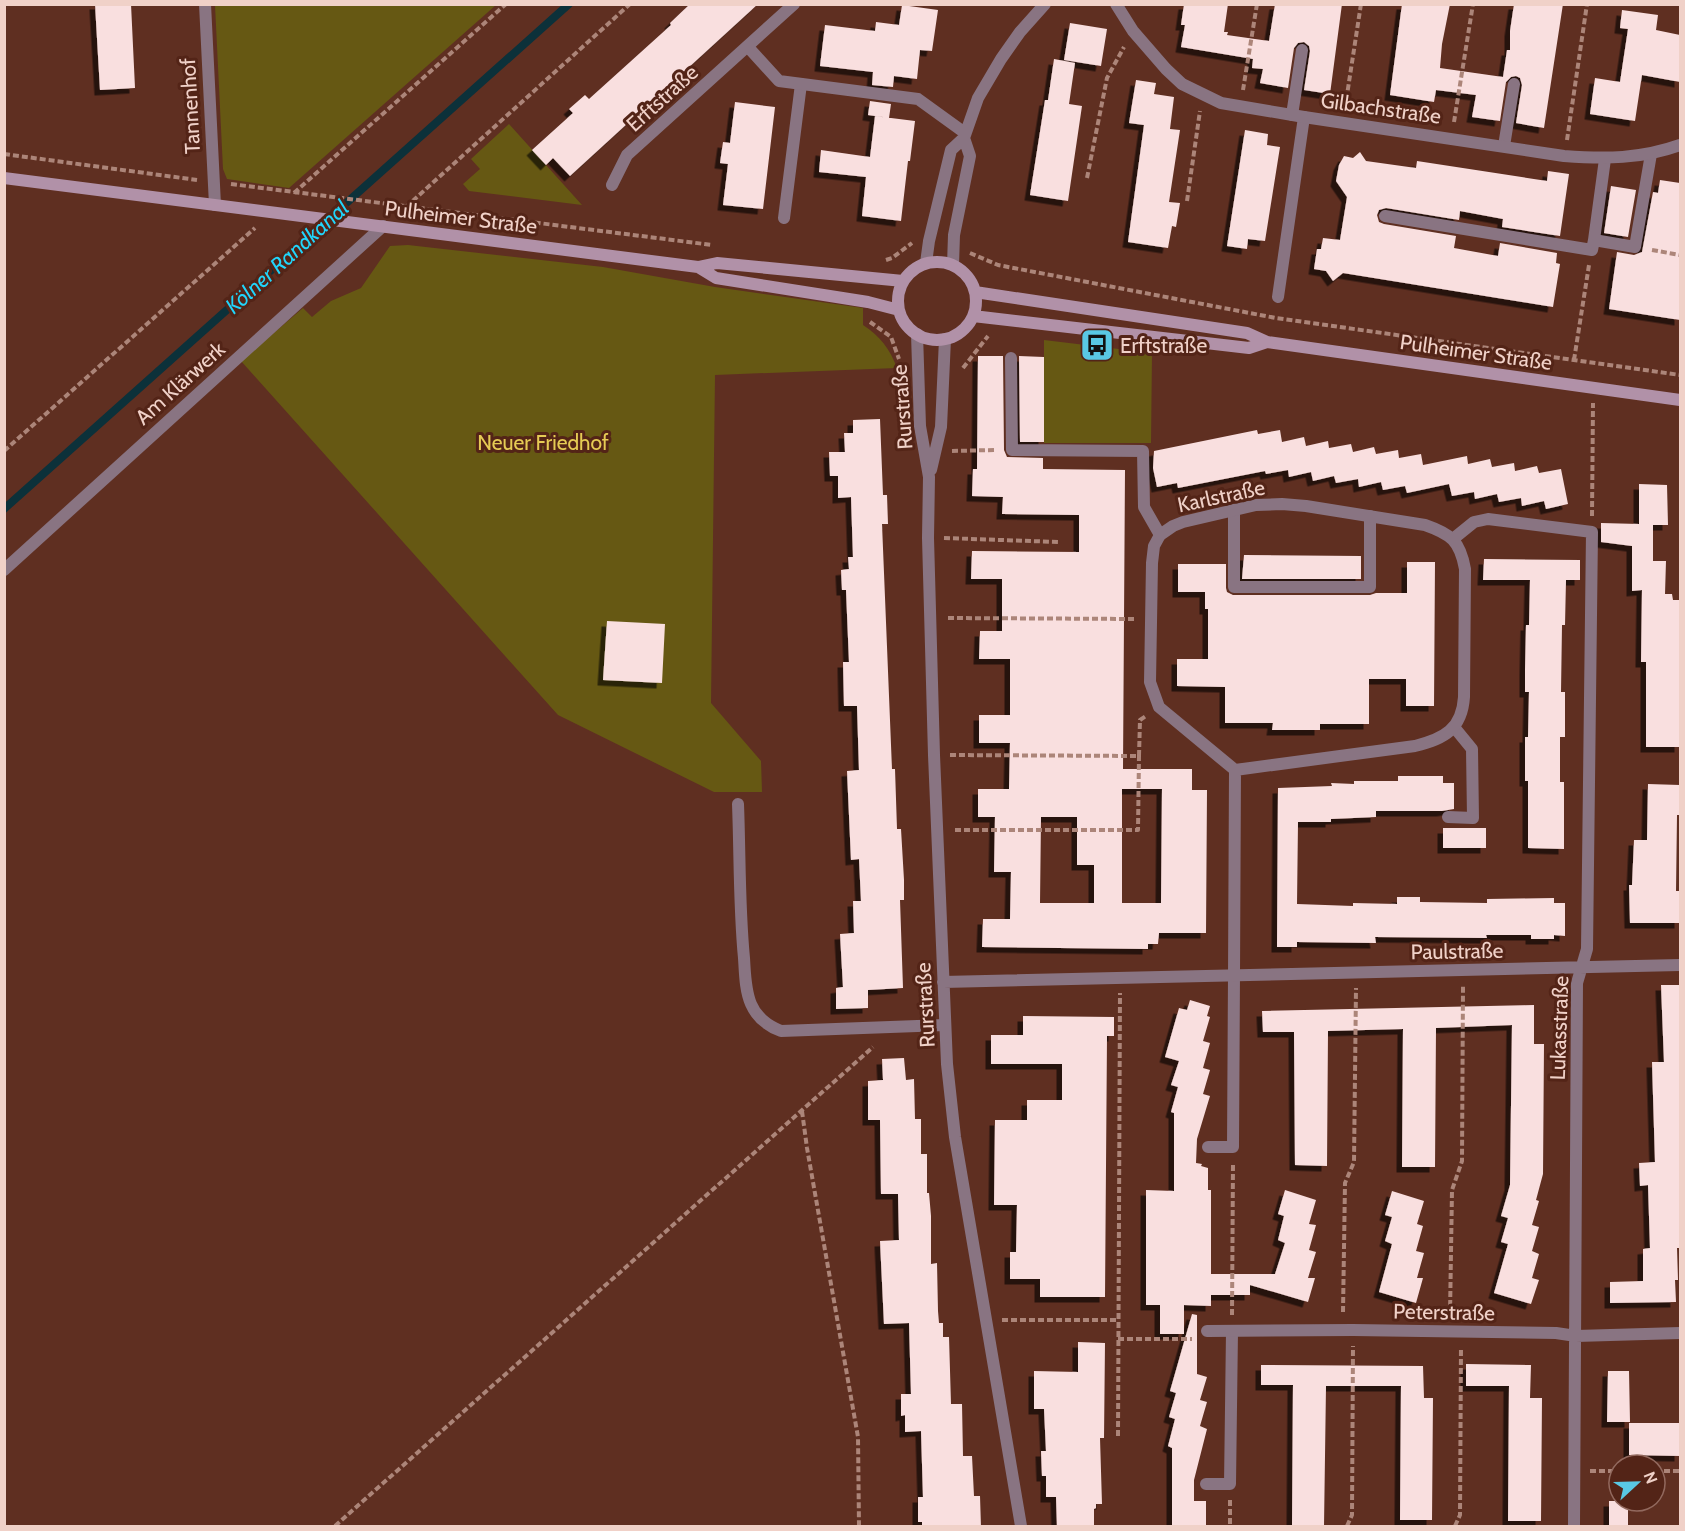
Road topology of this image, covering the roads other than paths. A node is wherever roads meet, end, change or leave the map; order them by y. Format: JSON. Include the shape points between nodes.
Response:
{"nodes":[{"id":1,"x":205,"y":4,"type":"edge"},
{"id":2,"x":794,"y":4,"type":"edge"},
{"id":3,"x":1045,"y":4,"type":"edge"},
{"id":4,"x":1116,"y":4,"type":"edge"},
{"id":5,"x":748,"y":47,"type":"junction"},
{"id":6,"x":1302,"y":50,"type":"dead end"},
{"id":7,"x":801,"y":84,"type":"junction"},
{"id":8,"x":1514,"y":84,"type":"dead end"},
{"id":9,"x":1298,"y":116,"type":"junction"},
{"id":10,"x":964,"y":136,"type":"junction"},
{"id":11,"x":1680,"y":145,"type":"edge"},
{"id":12,"x":1504,"y":146,"type":"junction"},
{"id":13,"x":1651,"y":154,"type":"junction"},
{"id":14,"x":1605,"y":159,"type":"junction"},
{"id":15,"x":4,"y":178,"type":"edge"},
{"id":16,"x":612,"y":185,"type":"dead end"},
{"id":17,"x":215,"y":205,"type":"junction"},
{"id":18,"x":1385,"y":216,"type":"dead end"},
{"id":19,"x":784,"y":218,"type":"dead end"},
{"id":20,"x":383,"y":226,"type":"junction"},
{"id":21,"x":1593,"y":245,"type":"junction"},
{"id":22,"x":926,"y":263,"type":"junction"},
{"id":23,"x":953,"y":265,"type":"junction"},
{"id":24,"x":698,"y":267,"type":"junction"},
{"id":25,"x":903,"y":281,"type":"junction"},
{"id":26,"x":975,"y":292,"type":"junction"},
{"id":27,"x":1278,"y":297,"type":"road end"},
{"id":28,"x":899,"y":310,"type":"junction"},
{"id":29,"x":973,"y":316,"type":"junction"},
{"id":30,"x":917,"y":334,"type":"junction"},
{"id":31,"x":945,"y":339,"type":"junction"},
{"id":32,"x":1270,"y":343,"type":"junction"},
{"id":33,"x":1011,"y":358,"type":"dead end"},
{"id":34,"x":1680,"y":400,"type":"edge"},
{"id":35,"x":929,"y":477,"type":"junction"},
{"id":36,"x":1234,"y":510,"type":"junction"},
{"id":37,"x":1370,"y":516,"type":"junction"},
{"id":38,"x":1160,"y":535,"type":"junction"},
{"id":39,"x":1453,"y":539,"type":"junction"},
{"id":40,"x":4,"y":570,"type":"edge"},
{"id":41,"x":1454,"y":728,"type":"junction"},
{"id":42,"x":1235,"y":770,"type":"junction"},
{"id":43,"x":738,"y":804,"type":"dead end"},
{"id":44,"x":1448,"y":817,"type":"dead end"},
{"id":45,"x":1680,"y":965,"type":"edge"},
{"id":46,"x":1581,"y":967,"type":"junction"},
{"id":47,"x":1234,"y":975,"type":"junction"},
{"id":48,"x":943,"y":982,"type":"junction"},
{"id":49,"x":945,"y":1025,"type":"junction"},
{"id":50,"x":1208,"y":1147,"type":"dead end"},
{"id":51,"x":1207,"y":1331,"type":"road end"},
{"id":52,"x":1232,"y":1331,"type":"junction"},
{"id":53,"x":1680,"y":1333,"type":"edge"},
{"id":54,"x":1576,"y":1336,"type":"junction"},
{"id":55,"x":1206,"y":1484,"type":"dead end"},
{"id":56,"x":1021,"y":1527,"type":"edge"},
{"id":57,"x":1574,"y":1527,"type":"edge"}],
"edges":[{"from":1,"to":17,"type":"street","name":"Tannenhof"},
{"from":2,"to":5,"type":"street","name":"Erftstraße"},
{"from":3,"to":10,"type":"street","via":[[1000,59],[978,98]]},
{"from":4,"to":9,"type":"street","name":"Gilbachstraße","via":[[1133,31],[1182,84],[1221,102]]},
{"from":5,"to":7,"type":"street","via":[[778,81]]},
{"from":5,"to":16,"type":"street","name":"Erftstraße","via":[[627,155]]},
{"from":6,"to":9,"type":"street"},
{"from":7,"to":10,"type":"street","via":[[918,99]]},
{"from":7,"to":19,"type":"street"},
{"from":8,"to":12,"type":"street"},
{"from":9,"to":12,"type":"street","name":"Gilbachstraße"},
{"from":9,"to":27,"type":"street"},
{"from":10,"to":22,"type":"street","via":[[951,150]]},
{"from":10,"to":23,"type":"street","via":[[970,156],[953,245]]},
{"from":11,"to":13,"type":"street","name":"Gilbachstraße"},
{"from":12,"to":14,"type":"street","name":"Gilbachstraße"},
{"from":13,"to":14,"type":"street","name":"Gilbachstraße"},
{"from":13,"to":21,"type":"street","via":[[1635,247]]},
{"from":14,"to":21,"type":"street"},
{"from":15,"to":17,"type":"main road","name":"Pulheimer Straße"},
{"from":17,"to":20,"type":"main road","name":"Pulheimer Straße"},
{"from":18,"to":21,"type":"street"},
{"from":20,"to":24,"type":"main road","name":"Pulheimer Straße"},
{"from":20,"to":40,"type":"street","name":"Am Klärwerk"},
{"from":22,"to":23,"type":"main road"},
{"from":22,"to":25,"type":"main road"},
{"from":23,"to":26,"type":"main road","via":[[963,271]]},
{"from":24,"to":25,"type":"main road","name":"Pulheimer Straße","via":[[717,263]]},
{"from":24,"to":28,"type":"main road","name":"Pulheimer Straße","via":[[716,278]]},
{"from":25,"to":28,"type":"main road","via":[[898,295]]},
{"from":26,"to":29,"type":"main road"},
{"from":26,"to":32,"type":"main road","name":"Pulheimer Straße","via":[[1247,333]]},
{"from":28,"to":30,"type":"main road"},
{"from":29,"to":31,"type":"main road","via":[[966,327]]},
{"from":29,"to":32,"type":"main road","name":"Pulheimer Straße","via":[[1249,348]]},
{"from":30,"to":31,"type":"main road"},
{"from":30,"to":35,"type":"street","name":"Rurstraße","via":[[920,426]]},
{"from":31,"to":35,"type":"street","name":"Rurstraße","via":[[940,427]]},
{"from":32,"to":34,"type":"main road","name":"Pulheimer Straße"},
{"from":33,"to":38,"type":"street","via":[[1012,450],[1143,451],[1144,507]]},
{"from":35,"to":48,"type":"street","name":"Rurstraße"},
{"from":36,"to":37,"type":"street","name":"Karlstraße","via":[[1282,504]]},
{"from":36,"to":37,"type":"street","via":[[1234,587],[1370,587]]},
{"from":36,"to":38,"type":"street","name":"Karlstraße","via":[[1183,522]]},
{"from":37,"to":39,"type":"street","name":"Karlstraße","via":[[1425,525]]},
{"from":38,"to":42,"type":"street","name":"Karlstraße","via":[[1152,563],[1150,682],[1159,707]]},
{"from":39,"to":41,"type":"street","via":[[1462,552],[1465,569],[1464,697]]},
{"from":39,"to":46,"type":"street","name":"Lukasstraße","via":[[1474,522],[1488,519],[1592,532],[1587,949]]},
{"from":41,"to":42,"type":"street","via":[[1434,742],[1415,746]]},
{"from":41,"to":44,"type":"street","via":[[1472,748],[1473,818]]},
{"from":42,"to":47,"type":"street"},
{"from":43,"to":49,"type":"street","via":[[746,982],[750,1003],[758,1016],[781,1030]]},
{"from":45,"to":46,"type":"street","name":"Paulstraße"},
{"from":46,"to":47,"type":"street","name":"Paulstraße"},
{"from":46,"to":54,"type":"street","name":"Lukasstraße","via":[[1577,982]]},
{"from":47,"to":48,"type":"street","name":"Paulstraße"},
{"from":47,"to":50,"type":"street","via":[[1233,1147]]},
{"from":48,"to":49,"type":"street","name":"Rurstraße"},
{"from":49,"to":56,"type":"street","name":"Rurstraße","via":[[955,1137]]},
{"from":51,"to":52,"type":"street","name":"Peterstraße"},
{"from":52,"to":54,"type":"street","name":"Peterstraße"},
{"from":52,"to":55,"type":"street","via":[[1230,1484]]},
{"from":53,"to":54,"type":"street","name":"Peterstraße"},
{"from":54,"to":57,"type":"street","name":"Lukasstraße"}]}
